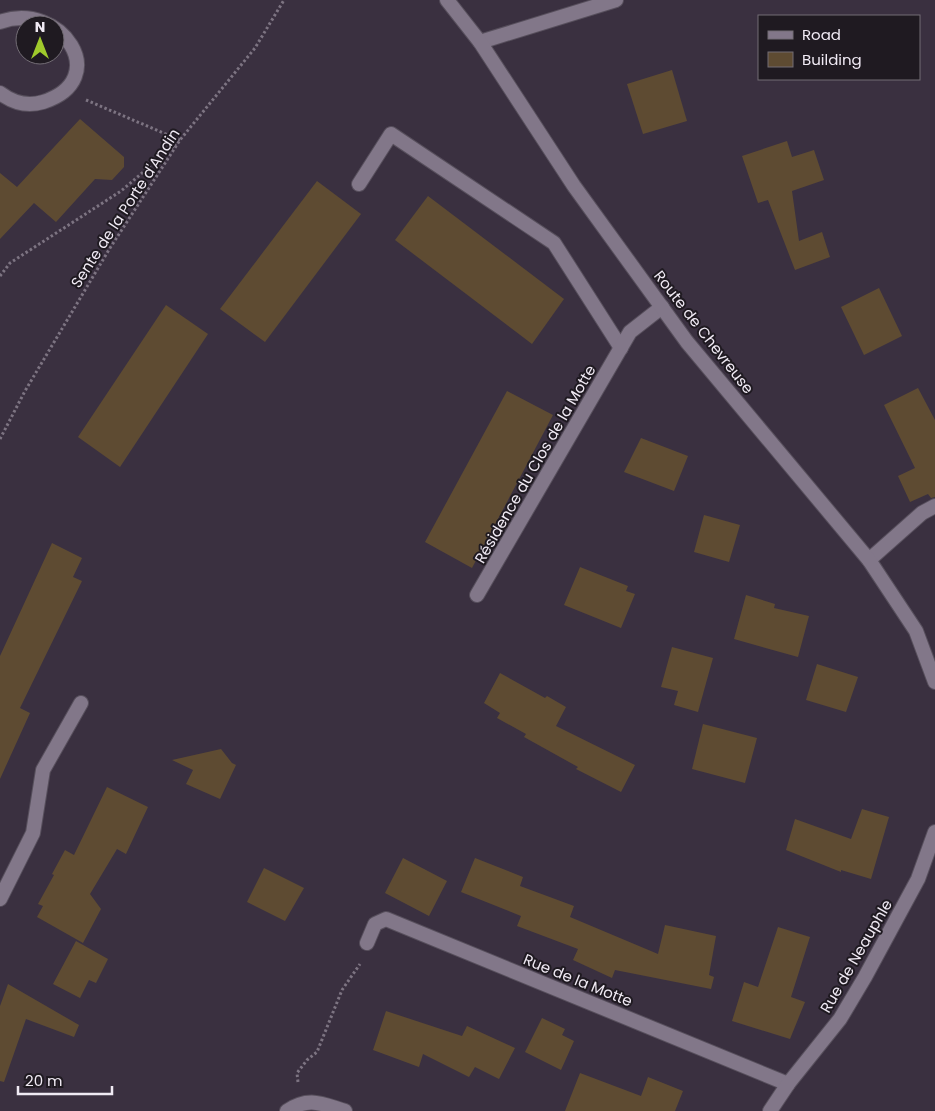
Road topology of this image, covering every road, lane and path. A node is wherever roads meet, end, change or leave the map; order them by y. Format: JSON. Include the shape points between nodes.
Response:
{"nodes":[{"id":1,"x":284,"y":0,"type":"edge"},
{"id":2,"x":447,"y":0,"type":"edge"},
{"id":3,"x":616,"y":0,"type":"edge"},
{"id":4,"x":0,"y":22,"type":"edge"},
{"id":5,"x":480,"y":42,"type":"junction"},
{"id":6,"x":64,"y":90,"type":"junction"},
{"id":7,"x":0,"y":92,"type":"edge"},
{"id":8,"x":180,"y":140,"type":"junction"},
{"id":9,"x":359,"y":184,"type":"dead end"},
{"id":10,"x":0,"y":276,"type":"edge"},
{"id":11,"x":662,"y":307,"type":"junction"},
{"id":12,"x":621,"y":348,"type":"junction"},
{"id":13,"x":0,"y":439,"type":"edge"},
{"id":14,"x":935,"y":506,"type":"edge"},
{"id":15,"x":869,"y":560,"type":"junction"},
{"id":16,"x":477,"y":596,"type":"dead end"},
{"id":17,"x":935,"y":682,"type":"edge"},
{"id":18,"x":81,"y":703,"type":"dead end"},
{"id":19,"x":935,"y":832,"type":"edge"},
{"id":20,"x":0,"y":899,"type":"edge"},
{"id":21,"x":368,"y":943,"type":"joint"},
{"id":22,"x":788,"y":1084,"type":"junction"},
{"id":23,"x":300,"y":1102,"type":"junction"},
{"id":24,"x":288,"y":1111,"type":"edge"},
{"id":25,"x":346,"y":1111,"type":"edge"},
{"id":26,"x":770,"y":1111,"type":"edge"}],
"edges":[{"from":1,"to":8,"type":"path","name":"Sente de la Porte d'Andin","via":[[255,48]]},
{"from":2,"to":5,"type":"street","name":"Route de Chevreuse"},
{"from":3,"to":5,"type":"street"},
{"from":4,"to":6,"type":"street","via":[[15,13],[30,10],[60,20],[76,46],[77,63]]},
{"from":5,"to":11,"type":"street","name":"Route de Chevreuse","via":[[574,186]]},
{"from":6,"to":7,"type":"street","via":[[37,104],[22,104]]},
{"from":6,"to":8,"type":"path"},
{"from":8,"to":10,"type":"path","via":[[121,191],[10,263]]},
{"from":8,"to":13,"type":"path","name":"Sente de la Porte d'Andin","via":[[110,248],[24,391]]},
{"from":9,"to":12,"type":"street","via":[[390,134],[554,243]]},
{"from":11,"to":12,"type":"street","name":"Résidence du Clos de la Motte","via":[[630,332]]},
{"from":11,"to":15,"type":"street","name":"Route de Chevreuse","via":[[687,342]]},
{"from":12,"to":16,"type":"street","name":"Résidence du Clos de la Motte"},
{"from":14,"to":15,"type":"street","via":[[922,513]]},
{"from":15,"to":17,"type":"street","name":"Route de Chevreuse","via":[[916,631]]},
{"from":18,"to":20,"type":"street","via":[[44,770],[33,833]]},
{"from":19,"to":22,"type":"street","name":"Rue de Neauphle","via":[[918,878],[865,977],[840,1019]]},
{"from":21,"to":22,"type":"street","name":"Rue de la Motte","via":[[375,924],[386,919]]},
{"from":21,"to":23,"type":"path","via":[[363,959],[342,990],[316,1052],[297,1073]]},
{"from":22,"to":26,"type":"street","name":"Rue de Neauphle"},
{"from":23,"to":24,"type":"street"},
{"from":23,"to":25,"type":"street","via":[[321,1103]]}]}
